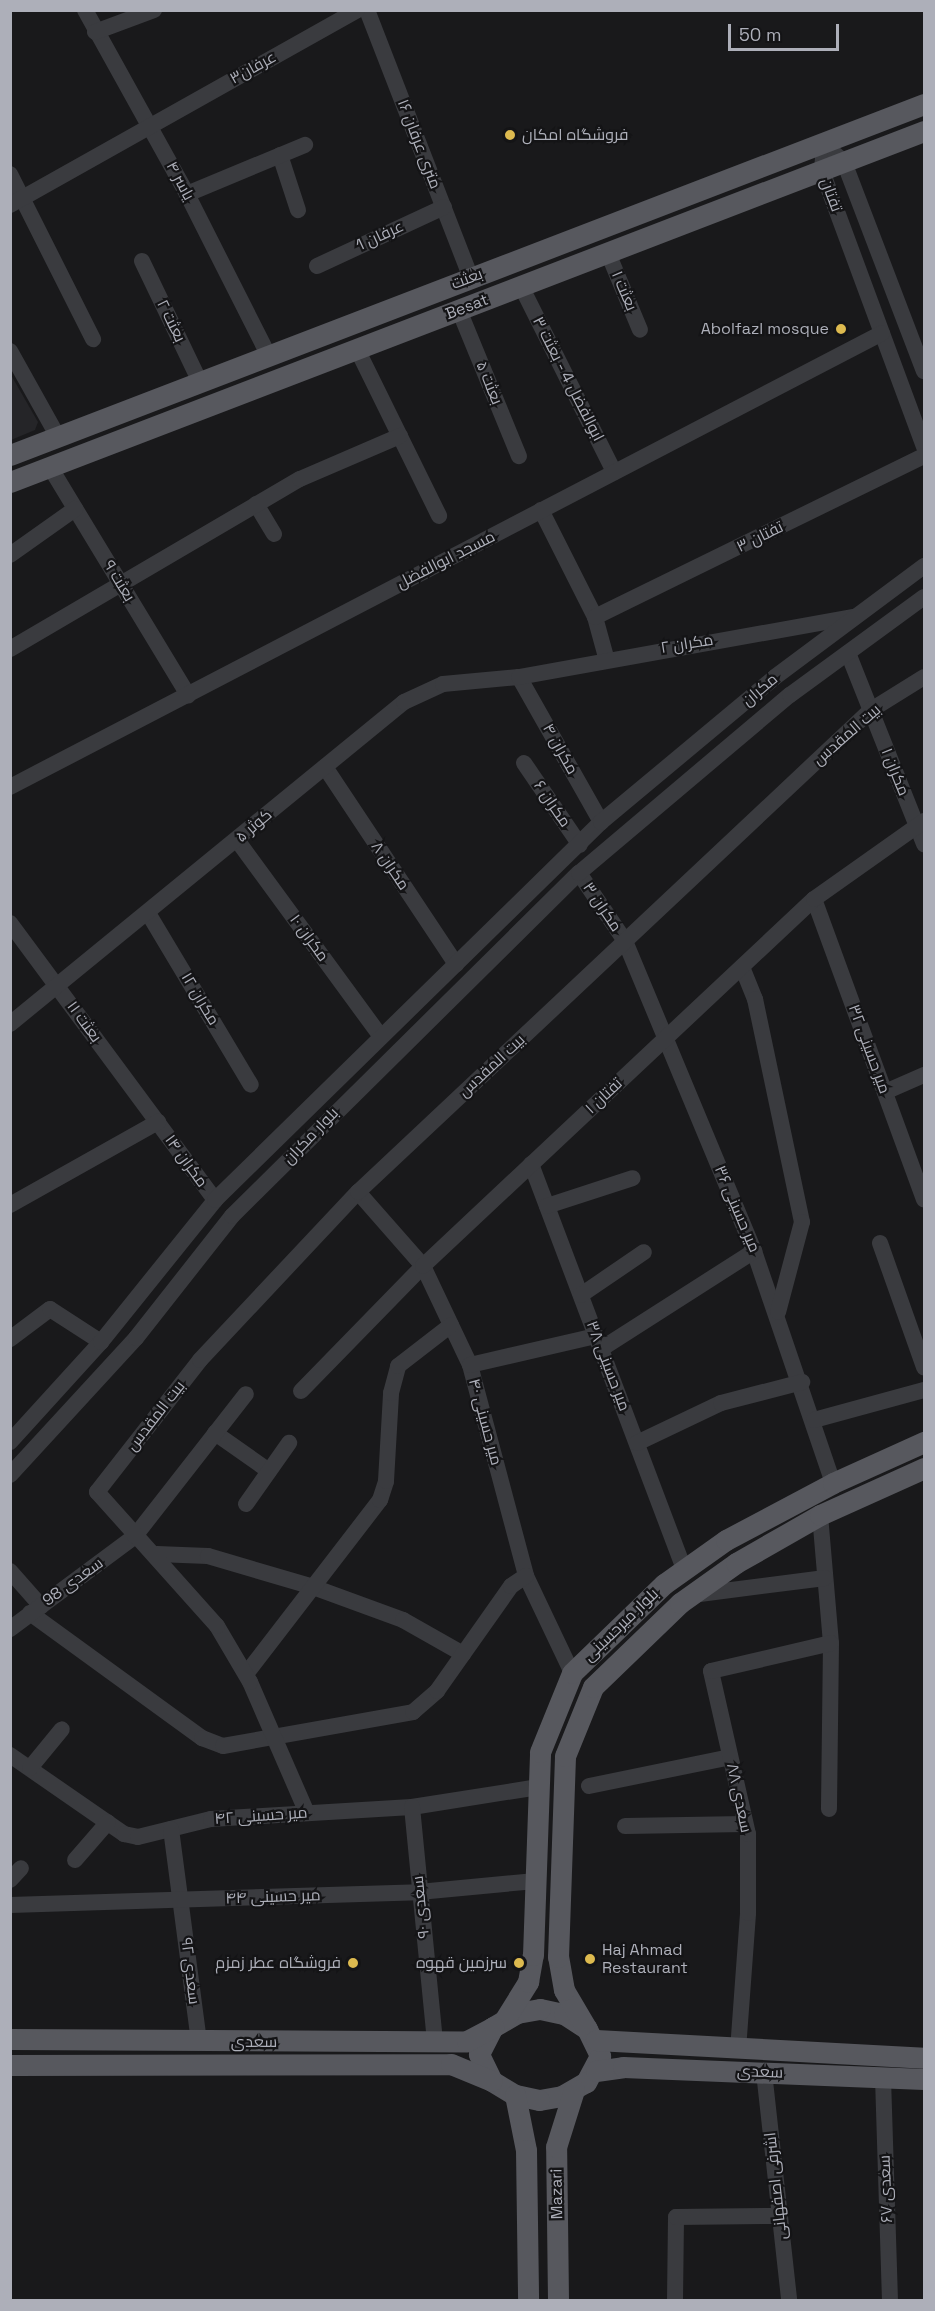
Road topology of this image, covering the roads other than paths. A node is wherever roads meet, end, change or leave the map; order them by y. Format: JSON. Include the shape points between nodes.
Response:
{"nodes":[{"id":1,"x":85,"y":10,"type":"edge"},
{"id":2,"x":154,"y":10,"type":"edge"},
{"id":3,"x":357,"y":10,"type":"edge"},
{"id":4,"x":367,"y":10,"type":"edge"},
{"id":5,"x":95,"y":32,"type":"junction"},
{"id":6,"x":924,"y":104,"type":"edge"},
{"id":7,"x":150,"y":124,"type":"junction"},
{"id":8,"x":924,"y":131,"type":"edge"},
{"id":9,"x":824,"y":143,"type":"junction"},
{"id":10,"x":305,"y":145,"type":"dead end"},
{"id":11,"x":280,"y":155,"type":"junction"},
{"id":12,"x":843,"y":162,"type":"junction"},
{"id":13,"x":822,"y":171,"type":"junction"},
{"id":14,"x":10,"y":174,"type":"edge"},
{"id":15,"x":187,"y":194,"type":"junction"},
{"id":16,"x":17,"y":201,"type":"edge"},
{"id":17,"x":444,"y":207,"type":"junction"},
{"id":18,"x":298,"y":210,"type":"dead end"},
{"id":19,"x":608,"y":253,"type":"junction"},
{"id":20,"x":142,"y":261,"type":"dead end"},
{"id":21,"x":316,"y":266,"type":"dead end"},
{"id":22,"x":471,"y":278,"type":"junction"},
{"id":23,"x":521,"y":286,"type":"junction"},
{"id":24,"x":459,"y":310,"type":"junction"},
{"id":25,"x":640,"y":330,"type":"dead end"},
{"id":26,"x":882,"y":333,"type":"junction"},
{"id":27,"x":93,"y":339,"type":"dead end"},
{"id":28,"x":357,"y":349,"type":"junction"},
{"id":29,"x":10,"y":351,"type":"edge"},
{"id":30,"x":269,"y":356,"type":"junction"},
{"id":31,"x":236,"y":368,"type":"junction"},
{"id":32,"x":924,"y":371,"type":"edge"},
{"id":33,"x":200,"y":382,"type":"junction"},
{"id":34,"x":247,"y":391,"type":"junction"},
{"id":35,"x":400,"y":436,"type":"junction"},
{"id":36,"x":58,"y":437,"type":"junction"},
{"id":37,"x":924,"y":447,"type":"edge"},
{"id":38,"x":10,"y":455,"type":"edge"},
{"id":39,"x":519,"y":456,"type":"dead end"},
{"id":40,"x":924,"y":456,"type":"edge"},
{"id":41,"x":50,"y":467,"type":"junction"},
{"id":42,"x":614,"y":472,"type":"junction"},
{"id":43,"x":10,"y":482,"type":"edge"},
{"id":44,"x":256,"y":504,"type":"junction"},
{"id":45,"x":75,"y":510,"type":"junction"},
{"id":46,"x":541,"y":510,"type":"junction"},
{"id":47,"x":439,"y":516,"type":"dead end"},
{"id":48,"x":274,"y":534,"type":"dead end"},
{"id":49,"x":10,"y":555,"type":"edge"},
{"id":50,"x":924,"y":566,"type":"edge"},
{"id":51,"x":119,"y":582,"type":"junction"},
{"id":52,"x":924,"y":597,"type":"edge"},
{"id":53,"x":856,"y":616,"type":"junction"},
{"id":54,"x":595,"y":617,"type":"junction"},
{"id":55,"x":10,"y":649,"type":"edge"},
{"id":56,"x":848,"y":653,"type":"junction"},
{"id":57,"x":606,"y":657,"type":"junction"},
{"id":58,"x":519,"y":676,"type":"junction"},
{"id":59,"x":924,"y":677,"type":"edge"},
{"id":60,"x":188,"y":694,"type":"junction"},
{"id":61,"x":870,"y":710,"type":"junction"},
{"id":62,"x":524,"y":763,"type":"dead end"},
{"id":63,"x":325,"y":767,"type":"junction"},
{"id":64,"x":10,"y":787,"type":"edge"},
{"id":65,"x":637,"y":820,"type":"joint"},
{"id":66,"x":601,"y":822,"type":"junction"},
{"id":67,"x":920,"y":822,"type":"edge"},
{"id":68,"x":237,"y":840,"type":"junction"},
{"id":69,"x":924,"y":844,"type":"edge"},
{"id":70,"x":580,"y":845,"type":"junction"},
{"id":71,"x":579,"y":873,"type":"junction"},
{"id":72,"x":814,"y":899,"type":"junction"},
{"id":73,"x":148,"y":913,"type":"junction"},
{"id":74,"x":10,"y":923,"type":"edge"},
{"id":75,"x":625,"y":941,"type":"junction"},
{"id":76,"x":456,"y":964,"type":"junction"},
{"id":77,"x":742,"y":967,"type":"junction"},
{"id":78,"x":434,"y":986,"type":"junction"},
{"id":79,"x":59,"y":988,"type":"junction"},
{"id":80,"x":448,"y":1002,"type":"junction"},
{"id":81,"x":10,"y":1024,"type":"edge"},
{"id":82,"x":381,"y":1037,"type":"junction"},
{"id":83,"x":666,"y":1038,"type":"junction"},
{"id":84,"x":924,"y":1076,"type":"edge"},
{"id":85,"x":251,"y":1085,"type":"dead end"},
{"id":86,"x":885,"y":1092,"type":"junction"},
{"id":87,"x":158,"y":1122,"type":"junction"},
{"id":88,"x":531,"y":1164,"type":"junction"},
{"id":89,"x":633,"y":1178,"type":"dead end"},
{"id":90,"x":358,"y":1192,"type":"junction"},
{"id":91,"x":215,"y":1200,"type":"junction"},
{"id":92,"x":924,"y":1200,"type":"edge"},
{"id":93,"x":10,"y":1205,"type":"edge"},
{"id":94,"x":547,"y":1206,"type":"junction"},
{"id":95,"x":880,"y":1243,"type":"dead end"},
{"id":96,"x":754,"y":1251,"type":"junction"},
{"id":97,"x":644,"y":1252,"type":"dead end"},
{"id":98,"x":423,"y":1266,"type":"junction"},
{"id":99,"x":581,"y":1295,"type":"junction"},
{"id":100,"x":777,"y":1312,"type":"junction"},
{"id":101,"x":452,"y":1325,"type":"junction"},
{"id":102,"x":10,"y":1339,"type":"edge"},
{"id":103,"x":101,"y":1342,"type":"junction"},
{"id":104,"x":599,"y":1343,"type":"junction"},
{"id":105,"x":470,"y":1365,"type":"junction"},
{"id":106,"x":924,"y":1366,"type":"edge"},
{"id":107,"x":802,"y":1382,"type":"junction"},
{"id":108,"x":924,"y":1390,"type":"edge"},
{"id":109,"x":301,"y":1391,"type":"dead end"},
{"id":110,"x":246,"y":1394,"type":"dead end"},
{"id":111,"x":814,"y":1420,"type":"junction"},
{"id":112,"x":215,"y":1433,"type":"junction"},
{"id":113,"x":10,"y":1442,"type":"edge"},
{"id":114,"x":924,"y":1442,"type":"edge"},
{"id":115,"x":289,"y":1443,"type":"dead end"},
{"id":116,"x":637,"y":1443,"type":"junction"},
{"id":117,"x":924,"y":1468,"type":"edge"},
{"id":118,"x":269,"y":1471,"type":"junction"},
{"id":119,"x":10,"y":1475,"type":"edge"},
{"id":120,"x":833,"y":1483,"type":"junction"},
{"id":121,"x":246,"y":1504,"type":"dead end"},
{"id":122,"x":820,"y":1515,"type":"junction"},
{"id":123,"x":135,"y":1536,"type":"junction"},
{"id":124,"x":157,"y":1554,"type":"junction"},
{"id":125,"x":684,"y":1568,"type":"junction"},
{"id":126,"x":10,"y":1571,"type":"edge"},
{"id":127,"x":526,"y":1576,"type":"junction"},
{"id":128,"x":825,"y":1578,"type":"junction"},
{"id":129,"x":314,"y":1587,"type":"junction"},
{"id":130,"x":690,"y":1595,"type":"junction"},
{"id":131,"x":35,"y":1609,"type":"junction"},
{"id":132,"x":10,"y":1629,"type":"edge"},
{"id":133,"x":831,"y":1643,"type":"junction"},
{"id":134,"x":464,"y":1654,"type":"junction"},
{"id":135,"x":572,"y":1673,"type":"junction"},
{"id":136,"x":246,"y":1674,"type":"junction"},
{"id":137,"x":62,"y":1729,"type":"dead end"},
{"id":138,"x":273,"y":1739,"type":"junction"},
{"id":139,"x":10,"y":1755,"type":"edge"},
{"id":140,"x":730,"y":1757,"type":"junction"},
{"id":141,"x":30,"y":1768,"type":"junction"},
{"id":142,"x":589,"y":1786,"type":"dead end"},
{"id":143,"x":538,"y":1787,"type":"junction"},
{"id":144,"x":412,"y":1807,"type":"junction"},
{"id":145,"x":829,"y":1809,"type":"dead end"},
{"id":146,"x":307,"y":1813,"type":"junction"},
{"id":147,"x":108,"y":1822,"type":"junction"},
{"id":148,"x":745,"y":1824,"type":"junction"},
{"id":149,"x":625,"y":1826,"type":"dead end"},
{"id":150,"x":171,"y":1829,"type":"junction"},
{"id":151,"x":75,"y":1860,"type":"dead end"},
{"id":152,"x":535,"y":1881,"type":"junction"},
{"id":153,"x":419,"y":1892,"type":"junction"},
{"id":154,"x":181,"y":1901,"type":"junction"},
{"id":155,"x":10,"y":1905,"type":"edge"},
{"id":156,"x":499,"y":2023,"type":"junction"},
{"id":157,"x":591,"y":2035,"type":"junction"},
{"id":158,"x":10,"y":2039,"type":"edge"},
{"id":159,"x":200,"y":2041,"type":"junction"},
{"id":160,"x":435,"y":2042,"type":"junction"},
{"id":161,"x":738,"y":2050,"type":"junction"},
{"id":162,"x":924,"y":2058,"type":"edge"},
{"id":163,"x":10,"y":2065,"type":"edge"},
{"id":164,"x":596,"y":2071,"type":"junction"},
{"id":165,"x":764,"y":2072,"type":"junction"},
{"id":166,"x":883,"y":2078,"type":"junction"},
{"id":167,"x":924,"y":2079,"type":"edge"},
{"id":168,"x":492,"y":2081,"type":"junction"},
{"id":169,"x":574,"y":2090,"type":"junction"},
{"id":170,"x":515,"y":2095,"type":"junction"},
{"id":171,"x":780,"y":2216,"type":"junction"},
{"id":172,"x":528,"y":2301,"type":"edge"},
{"id":173,"x":558,"y":2301,"type":"edge"},
{"id":174,"x":675,"y":2301,"type":"edge"},
{"id":175,"x":789,"y":2301,"type":"edge"},
{"id":176,"x":890,"y":2301,"type":"edge"}],
"edges":[{"from":1,"to":5,"type":"street","name":"یاسر ۴"},
{"from":2,"to":5,"type":"street"},
{"from":3,"to":7,"type":"street","name":"عرفان۳"},
{"from":4,"to":17,"type":"street","name":"۱۶ متری عرفان"},
{"from":5,"to":7,"type":"street","name":"یاسر ۴"},
{"from":6,"to":9,"type":"main road","name":"بعثت"},
{"from":7,"to":15,"type":"street","name":"یاسر ۴"},
{"from":7,"to":16,"type":"street","name":"عرفان۳"},
{"from":8,"to":12,"type":"main road","name":"Besat"},
{"from":9,"to":12,"type":"street","name":"تفتان"},
{"from":9,"to":13,"type":"street","name":"تفتان"},
{"from":9,"to":22,"type":"main road","name":"بعثت"},
{"from":10,"to":11,"type":"street"},
{"from":11,"to":15,"type":"street"},
{"from":11,"to":18,"type":"street"},
{"from":12,"to":13,"type":"main road","name":"Besat"},
{"from":12,"to":32,"type":"street","name":"تفتان"},
{"from":13,"to":19,"type":"main road","name":"Besat"},
{"from":13,"to":26,"type":"street","name":"تفتان"},
{"from":14,"to":16,"type":"street"},
{"from":15,"to":30,"type":"street","name":"یاسر ۴"},
{"from":16,"to":27,"type":"street"},
{"from":17,"to":21,"type":"street","name":"عرفان 1"},
{"from":17,"to":22,"type":"street","name":"۱۶ متری عرفان"},
{"from":19,"to":23,"type":"main road","name":"Besat"},
{"from":19,"to":25,"type":"street","name":"بعثت ۱"},
{"from":20,"to":33,"type":"street","name":"بعثت ۲"},
{"from":22,"to":30,"type":"main road","name":"بعثت"},
{"from":23,"to":24,"type":"main road","name":"Besat"},
{"from":23,"to":42,"type":"street","name":"ابوالفضل 4 - بعثت ۳"},
{"from":24,"to":28,"type":"main road","name":"Besat"},
{"from":24,"to":39,"type":"street","name":"بعثت ۵"},
{"from":26,"to":37,"type":"street","name":"تفتان"},
{"from":26,"to":42,"type":"street","name":"مسجد ابوالفضل"},
{"from":28,"to":34,"type":"main road","name":"Besat"},
{"from":28,"to":35,"type":"street"},
{"from":29,"to":36,"type":"street"},
{"from":30,"to":31,"type":"main road","name":"بعثت"},
{"from":31,"to":33,"type":"main road","name":"بعثت"},
{"from":31,"to":34,"type":"main road"},
{"from":33,"to":36,"type":"main road","name":"بعثت"},
{"from":34,"to":41,"type":"main road","name":"Besat"},
{"from":35,"to":44,"type":"street","via":[[300,479]]},
{"from":35,"to":47,"type":"street"},
{"from":36,"to":38,"type":"main road","name":"بعثت"},
{"from":40,"to":54,"type":"street","name":"تفتان ۳"},
{"from":41,"to":43,"type":"main road","name":"Besat"},
{"from":41,"to":45,"type":"street","name":"بعثت ۹"},
{"from":42,"to":46,"type":"street","name":"مسجد ابوالفضل"},
{"from":44,"to":48,"type":"street"},
{"from":44,"to":51,"type":"street"},
{"from":45,"to":49,"type":"street"},
{"from":45,"to":51,"type":"street","name":"بعثت ۹"},
{"from":46,"to":54,"type":"street"},
{"from":46,"to":60,"type":"street","name":"مسجد ابوالفضل"},
{"from":50,"to":53,"type":"street","name":"مکران"},
{"from":51,"to":55,"type":"street"},
{"from":51,"to":60,"type":"street","name":"بعثت ۹"},
{"from":52,"to":56,"type":"street","name":"مکران"},
{"from":53,"to":57,"type":"street","name":"مکران ۲"},
{"from":53,"to":66,"type":"street","name":"مکران","via":[[775,677]]},
{"from":54,"to":57,"type":"street"},
{"from":56,"to":61,"type":"street","name":"مکران ۱"},
{"from":56,"to":65,"type":"street","name":"مکران"},
{"from":57,"to":58,"type":"street","name":"مکران ۲"},
{"from":58,"to":63,"type":"street","name":"کوثر ۵","via":[[434,688],[404,702]]},
{"from":58,"to":66,"type":"street","name":"مکران ۴"},
{"from":59,"to":61,"type":"street","name":"بیت المقدس"},
{"from":60,"to":64,"type":"street","name":"مسجد ابوالفضل"},
{"from":61,"to":67,"type":"street","name":"مکران ۱"},
{"from":61,"to":75,"type":"street","name":"بیت المقدس"},
{"from":62,"to":70,"type":"street","name":"مکران ۶"},
{"from":63,"to":68,"type":"street","name":"کوثر ۵"},
{"from":63,"to":76,"type":"street","name":"مکران ۸"},
{"from":65,"to":71,"type":"street","name":"بلوار مکران"},
{"from":66,"to":70,"type":"street","name":"بلوار مکران"},
{"from":67,"to":69,"type":"street","name":"مکران ۱"},
{"from":67,"to":72,"type":"street","name":"تفتان ۱"},
{"from":68,"to":73,"type":"street","name":"کوثر ۵"},
{"from":68,"to":82,"type":"street","name":"مکران ۱۰"},
{"from":70,"to":76,"type":"street","name":"بلوار مکران"},
{"from":71,"to":75,"type":"street","name":"مکران ۳"},
{"from":71,"to":80,"type":"street","name":"بلوار مکران"},
{"from":72,"to":77,"type":"street","name":"تفتان ۱"},
{"from":72,"to":86,"type":"street","name":"میر حسینی ۳۲"},
{"from":73,"to":79,"type":"street","name":"کوثر ۵"},
{"from":73,"to":85,"type":"street","name":"مکران ۱۲"},
{"from":74,"to":79,"type":"street","name":"بعثت ۱۱"},
{"from":75,"to":83,"type":"street","name":"میر حسینی ۳۶"},
{"from":75,"to":90,"type":"street","name":"بیت المقدس"},
{"from":76,"to":78,"type":"street","name":"بلوار مکران"},
{"from":77,"to":83,"type":"street","name":"تفتان ۱"},
{"from":77,"to":100,"type":"street","via":[[755,999],[802,1222]]},
{"from":78,"to":80,"type":"street"},
{"from":78,"to":82,"type":"street","name":"بلوار مکران"},
{"from":79,"to":81,"type":"street","name":"کوثر ۵"},
{"from":79,"to":87,"type":"street","name":"بعثت ۱۱"},
{"from":80,"to":119,"type":"street","name":"بلوار مکران","via":[[232,1216],[136,1338]]},
{"from":82,"to":91,"type":"street","name":"بلوار مکران"},
{"from":83,"to":88,"type":"street","name":"تفتان ۱"},
{"from":83,"to":96,"type":"street","name":"میر حسینی ۳۶"},
{"from":84,"to":86,"type":"street"},
{"from":86,"to":92,"type":"street","name":"میر حسینی ۳۲"},
{"from":87,"to":91,"type":"street","name":"مکران ۱۴"},
{"from":87,"to":93,"type":"street"},
{"from":88,"to":94,"type":"street","name":"میر حسینی ۳۸"},
{"from":88,"to":98,"type":"street","name":"تفتان ۱"},
{"from":89,"to":94,"type":"street"},
{"from":90,"to":98,"type":"street","name":"میر حسینی ۴۰"},
{"from":90,"to":123,"type":"street","name":"بیت المقدس","via":[[200,1360],[97,1492]]},
{"from":91,"to":103,"type":"street","name":"بلوار مکران"},
{"from":94,"to":99,"type":"street","name":"میر حسینی ۳۸"},
{"from":95,"to":106,"type":"street"},
{"from":96,"to":100,"type":"street","name":"میر حسینی ۳۶"},
{"from":96,"to":104,"type":"street"},
{"from":97,"to":99,"type":"street"},
{"from":98,"to":101,"type":"street","name":"میر حسینی ۴۰"},
{"from":98,"to":109,"type":"street","name":"تفتان ۱"},
{"from":99,"to":104,"type":"street","name":"میر حسینی ۳۸"},
{"from":100,"to":107,"type":"street","name":"میر حسینی ۳۶"},
{"from":101,"to":105,"type":"street","name":"میر حسینی ۴۰"},
{"from":101,"to":129,"type":"street","via":[[398,1366],[391,1393],[386,1481],[380,1500]]},
{"from":102,"to":103,"type":"street","via":[[50,1309]]},
{"from":103,"to":113,"type":"street","name":"بلوار مکران"},
{"from":104,"to":105,"type":"street"},
{"from":104,"to":116,"type":"street","name":"میر حسینی ۳۸"},
{"from":105,"to":127,"type":"street","name":"میر حسینی ۴۰"},
{"from":107,"to":111,"type":"street","name":"میر حسینی ۳۶"},
{"from":107,"to":116,"type":"street","via":[[721,1403]]},
{"from":108,"to":111,"type":"street"},
{"from":110,"to":112,"type":"street","name":"سعدی 98"},
{"from":111,"to":120,"type":"street","name":"میر حسینی ۳۶"},
{"from":112,"to":118,"type":"street"},
{"from":112,"to":123,"type":"street","name":"سعدی 98"},
{"from":114,"to":120,"type":"main road","name":"بلوار میرحسینی"},
{"from":115,"to":118,"type":"street"},
{"from":116,"to":125,"type":"street","name":"میر حسینی ۳۸"},
{"from":117,"to":122,"type":"main road","name":"بلوار میرحسینی"},
{"from":118,"to":121,"type":"street"},
{"from":120,"to":125,"type":"main road","name":"بلوار میرحسینی"},
{"from":122,"to":128,"type":"street"},
{"from":122,"to":130,"type":"main road","name":"بلوار میرحسینی"},
{"from":123,"to":124,"type":"street"},
{"from":123,"to":131,"type":"street","name":"سعدی 98"},
{"from":124,"to":129,"type":"street","via":[[208,1556]]},
{"from":124,"to":136,"type":"street","via":[[217,1626]]},
{"from":125,"to":135,"type":"main road","name":"بلوار میرحسینی","via":[[606,1636]]},
{"from":126,"to":131,"type":"street"},
{"from":127,"to":134,"type":"street","via":[[512,1586]]},
{"from":127,"to":135,"type":"street","name":"میر حسینی ۴۰"},
{"from":128,"to":130,"type":"street"},
{"from":128,"to":133,"type":"street"},
{"from":129,"to":134,"type":"street","via":[[403,1620]]},
{"from":129,"to":136,"type":"street"},
{"from":130,"to":157,"type":"main road","name":"بلوار میرحسینی","via":[[593,1687],[565,1756],[558,1957],[564,1989]]},
{"from":131,"to":132,"type":"street","name":"سعدی 98"},
{"from":131,"to":138,"type":"street","via":[[212,1744]]},
{"from":133,"to":140,"type":"street","name":"سعدی ۸۸","via":[[711,1671]]},
{"from":133,"to":145,"type":"street"},
{"from":134,"to":138,"type":"street","via":[[436,1691],[413,1712]]},
{"from":135,"to":143,"type":"main road","name":"بلوار میرحسینی","via":[[555,1706],[540,1752]]},
{"from":136,"to":138,"type":"street"},
{"from":137,"to":141,"type":"street"},
{"from":138,"to":146,"type":"street"},
{"from":139,"to":141,"type":"street","name":"میر حسینی ۴۲"},
{"from":140,"to":142,"type":"street"},
{"from":140,"to":148,"type":"street","name":"سعدی ۸۸"},
{"from":141,"to":147,"type":"street","name":"میر حسینی ۴۲"},
{"from":143,"to":144,"type":"street","name":"میر حسینی ۴۲"},
{"from":143,"to":152,"type":"main road","name":"بلوار میرحسینی"},
{"from":144,"to":146,"type":"street","name":"میر حسینی ۴۲"},
{"from":144,"to":153,"type":"street","name":"سعدی ۹۰"},
{"from":146,"to":150,"type":"street","name":"میر حسینی ۴۲","via":[[211,1819]]},
{"from":147,"to":150,"type":"street","name":"میر حسینی ۴۲","via":[[138,1838]]},
{"from":147,"to":151,"type":"street"},
{"from":148,"to":149,"type":"street"},
{"from":148,"to":161,"type":"street","name":"سعدی ۸۸","via":[[748,1913]]},
{"from":150,"to":154,"type":"street","name":"سعدی ۹۲"},
{"from":152,"to":153,"type":"street","name":"میر حسینی ۴۴"},
{"from":152,"to":156,"type":"main road","name":"بلوار میرحسینی","via":[[528,1982]]},
{"from":153,"to":154,"type":"street","name":"میر حسینی ۴۴"},
{"from":153,"to":160,"type":"street","name":"سعدی ۹۰"},
{"from":154,"to":155,"type":"street","name":"میر حسینی ۴۴"},
{"from":154,"to":159,"type":"street","name":"سعدی ۹۲"},
{"from":156,"to":157,"type":"main road","via":[[540,2009],[564,2014]]},
{"from":156,"to":160,"type":"main road","name":"سعدی","via":[[467,2041]]},
{"from":156,"to":168,"type":"main road","via":[[479,2054]]},
{"from":157,"to":161,"type":"main road","name":"سعدی"},
{"from":157,"to":164,"type":"main road","via":[[600,2056]]},
{"from":158,"to":159,"type":"main road","name":"سعدی"},
{"from":159,"to":160,"type":"main road","name":"سعدی"},
{"from":161,"to":162,"type":"main road","name":"سعدی"},
{"from":163,"to":168,"type":"main road","name":"سعدی","via":[[451,2064]]},
{"from":164,"to":165,"type":"main road","name":"سعدی","via":[[623,2067]]},
{"from":164,"to":169,"type":"main road"},
{"from":165,"to":166,"type":"main road","name":"سعدی"},
{"from":165,"to":171,"type":"street","name":"اشرفی اصفهانی"},
{"from":166,"to":167,"type":"main road","name":"سعدی"},
{"from":166,"to":176,"type":"street","name":"سعدی ۶۷"},
{"from":168,"to":170,"type":"main road"},
{"from":169,"to":170,"type":"main road","via":[[538,2100]]},
{"from":169,"to":173,"type":"main road","name":"Mazari","via":[[556,2147]]},
{"from":170,"to":172,"type":"main road","name":"Mazari","via":[[526,2150]]},
{"from":171,"to":174,"type":"street","via":[[676,2217]]},
{"from":171,"to":175,"type":"street","name":"اشرفی اصفهانی"}]}
